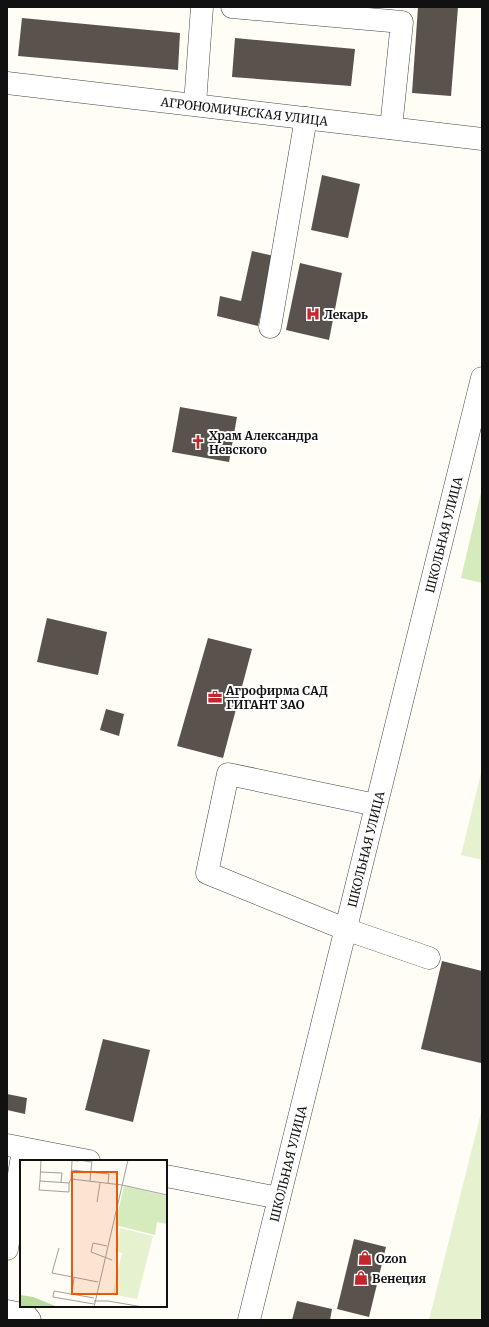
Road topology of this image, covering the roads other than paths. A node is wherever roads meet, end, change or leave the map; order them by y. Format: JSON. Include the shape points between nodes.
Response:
{"nodes":[{"id":1,"x":202,"y":7,"type":"edge"},
{"id":2,"x":232,"y":7,"type":"edge"},
{"id":3,"x":7,"y":83,"type":"edge"},
{"id":4,"x":195,"y":104,"type":"junction"},
{"id":5,"x":306,"y":118,"type":"junction"},
{"id":6,"x":391,"y":128,"type":"junction"},
{"id":7,"x":482,"y":139,"type":"edge"},
{"id":8,"x":270,"y":327,"type":"dead end"},
{"id":9,"x":482,"y":378,"type":"edge"},
{"id":10,"x":376,"y":805,"type":"junction"},
{"id":11,"x":346,"y":929,"type":"junction"},
{"id":12,"x":428,"y":958,"type":"dead end"},
{"id":13,"x":18,"y":1154,"type":"edge"},
{"id":14,"x":79,"y":1160,"type":"edge"},
{"id":15,"x":167,"y":1176,"type":"edge"},
{"id":16,"x":279,"y":1198,"type":"junction"},
{"id":17,"x":7,"y":1249,"type":"edge"},
{"id":18,"x":7,"y":1311,"type":"edge"},
{"id":19,"x":30,"y":1320,"type":"edge"},
{"id":20,"x":249,"y":1320,"type":"edge"}],
"edges":[{"from":1,"to":4,"type":"street"},
{"from":2,"to":6,"type":"street","via":[[402,22]]},
{"from":3,"to":4,"type":"street","name":"АГРОНОМИЧЕСКАЯ УЛИЦА"},
{"from":4,"to":5,"type":"street","name":"АГРОНОМИЧЕСКАЯ УЛИЦА"},
{"from":5,"to":6,"type":"street","name":"АГРОНОМИЧЕСКАЯ УЛИЦА"},
{"from":5,"to":8,"type":"street"},
{"from":6,"to":7,"type":"street","name":"АГРОНОМИЧЕСКАЯ УЛИЦА"},
{"from":9,"to":10,"type":"street","name":"ШКОЛЬНАЯ УЛИЦА"},
{"from":10,"to":11,"type":"street","name":"ШКОЛЬНАЯ УЛИЦА"},
{"from":10,"to":11,"type":"street","via":[[228,774],[206,873]]},
{"from":11,"to":12,"type":"street"},
{"from":11,"to":16,"type":"street","name":"ШКОЛЬНАЯ УЛИЦА"},
{"from":13,"to":14,"type":"street"},
{"from":13,"to":17,"type":"street"},
{"from":15,"to":16,"type":"street"},
{"from":16,"to":20,"type":"street","name":"ШКОЛЬНАЯ УЛИЦА"},
{"from":18,"to":19,"type":"street","via":[[26,1315]]}]}
